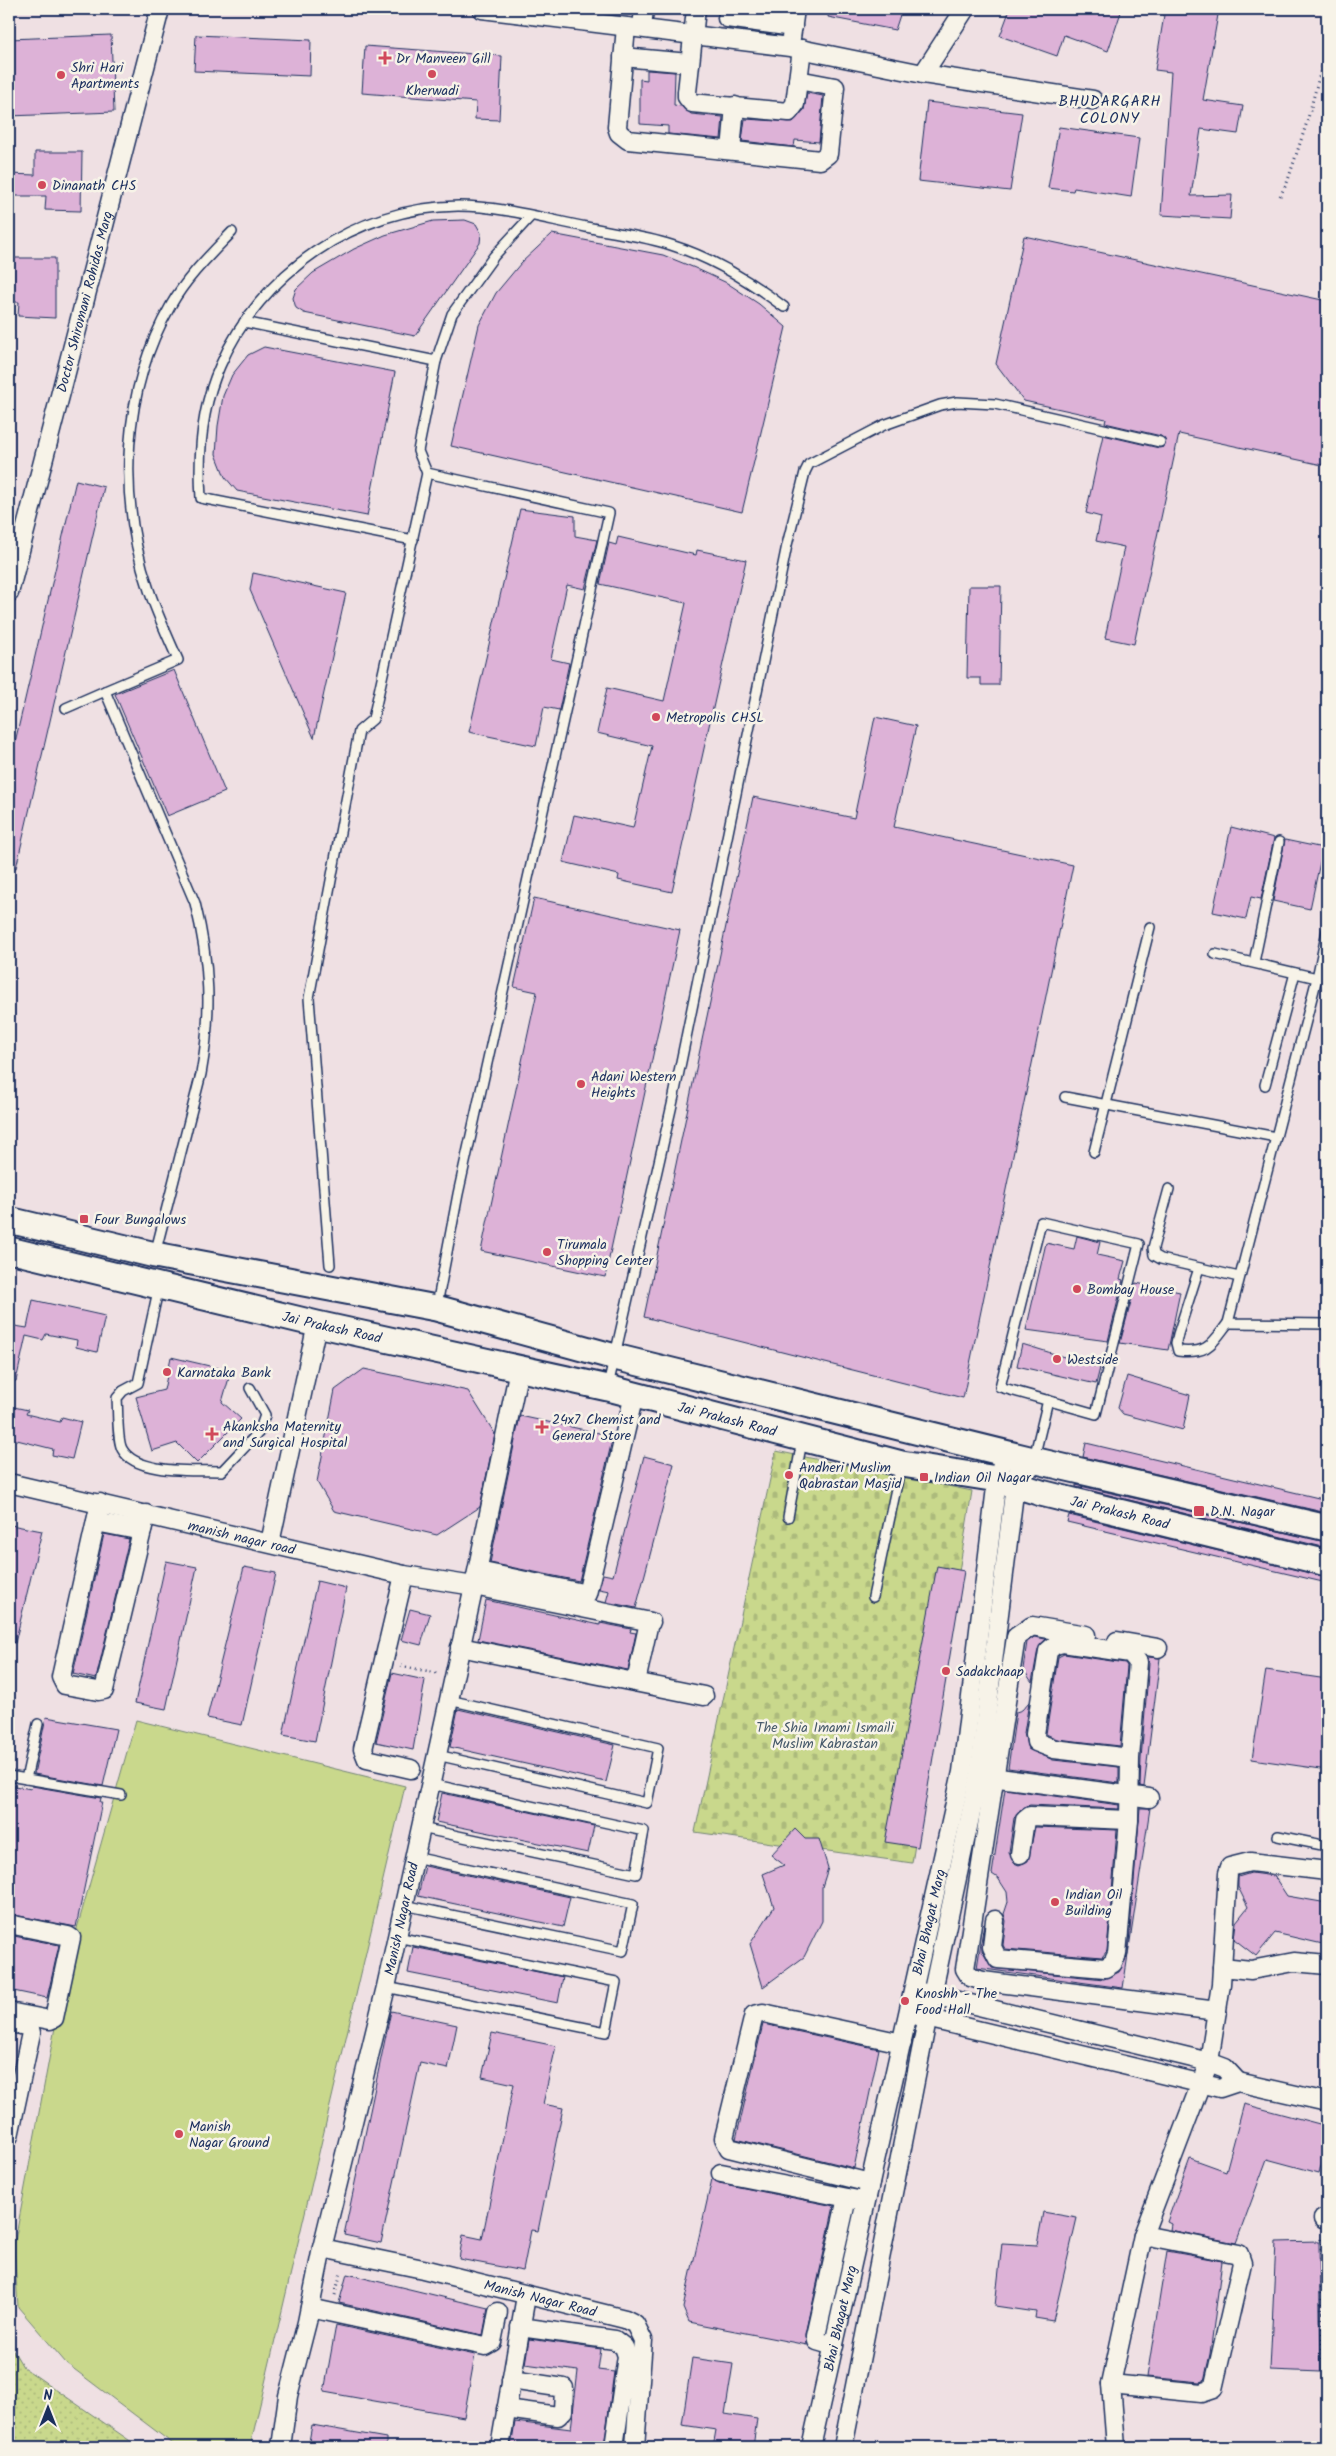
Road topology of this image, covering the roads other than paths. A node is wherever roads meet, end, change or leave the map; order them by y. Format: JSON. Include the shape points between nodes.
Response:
{"nodes":[{"id":1,"x":160,"y":9,"type":"edge"},
{"id":2,"x":482,"y":9,"type":"edge"},
{"id":3,"x":644,"y":9,"type":"edge"},
{"id":4,"x":696,"y":9,"type":"edge"},
{"id":5,"x":795,"y":9,"type":"edge"},
{"id":6,"x":965,"y":9,"type":"edge"},
{"id":7,"x":726,"y":13,"type":"edge"},
{"id":8,"x":792,"y":27,"type":"junction"},
{"id":9,"x":634,"y":28,"type":"junction"},
{"id":10,"x":692,"y":33,"type":"junction"},
{"id":11,"x":725,"y":38,"type":"junction"},
{"id":12,"x":796,"y":48,"type":"junction"},
{"id":13,"x":623,"y":56,"type":"junction"},
{"id":14,"x":690,"y":63,"type":"junction"},
{"id":15,"x":923,"y":74,"type":"junction"},
{"id":16,"x":798,"y":80,"type":"junction"},
{"id":17,"x":1093,"y":100,"type":"dead end"},
{"id":18,"x":735,"y":106,"type":"junction"},
{"id":19,"x":731,"y":150,"type":"junction"},
{"id":20,"x":531,"y":216,"type":"junction"},
{"id":21,"x":232,"y":232,"type":"dead end"},
{"id":22,"x":784,"y":307,"type":"dead end"},
{"id":23,"x":244,"y":322,"type":"junction"},
{"id":24,"x":436,"y":361,"type":"junction"},
{"id":25,"x":1160,"y":442,"type":"dead end"},
{"id":26,"x":427,"y":472,"type":"junction"},
{"id":27,"x":412,"y":540,"type":"junction"},
{"id":28,"x":9,"y":593,"type":"edge"},
{"id":29,"x":105,"y":691,"type":"junction"},
{"id":30,"x":66,"y":708,"type":"dead end"},
{"id":31,"x":1279,"y":842,"type":"dead end"},
{"id":32,"x":1150,"y":926,"type":"dead end"},
{"id":33,"x":1327,"y":931,"type":"edge"},
{"id":34,"x":1215,"y":954,"type":"dead end"},
{"id":35,"x":1254,"y":962,"type":"junction"},
{"id":36,"x":1295,"y":973,"type":"junction"},
{"id":37,"x":1317,"y":978,"type":"junction"},
{"id":38,"x":1327,"y":980,"type":"edge"},
{"id":39,"x":1265,"y":1085,"type":"dead end"},
{"id":40,"x":1065,"y":1097,"type":"dead end"},
{"id":41,"x":1106,"y":1105,"type":"junction"},
{"id":42,"x":1276,"y":1137,"type":"junction"},
{"id":43,"x":1094,"y":1152,"type":"dead end"},
{"id":44,"x":1169,"y":1189,"type":"dead end"},
{"id":45,"x":9,"y":1220,"type":"edge"},
{"id":46,"x":9,"y":1250,"type":"edge"},
{"id":47,"x":155,"y":1254,"type":"junction"},
{"id":48,"x":330,"y":1265,"type":"dead end"},
{"id":49,"x":1199,"y":1268,"type":"junction"},
{"id":50,"x":1239,"y":1277,"type":"junction"},
{"id":51,"x":159,"y":1286,"type":"junction"},
{"id":52,"x":436,"y":1308,"type":"junction"},
{"id":53,"x":1228,"y":1323,"type":"junction"},
{"id":54,"x":316,"y":1324,"type":"junction"},
{"id":55,"x":1327,"y":1324,"type":"edge"},
{"id":56,"x":615,"y":1357,"type":"junction"},
{"id":57,"x":519,"y":1368,"type":"junction"},
{"id":58,"x":250,"y":1388,"type":"dead end"},
{"id":59,"x":608,"y":1388,"type":"junction"},
{"id":60,"x":634,"y":1395,"type":"junction"},
{"id":61,"x":1048,"y":1400,"type":"junction"},
{"id":62,"x":802,"y":1440,"type":"junction"},
{"id":63,"x":1020,"y":1457,"type":"junction"},
{"id":64,"x":902,"y":1464,"type":"junction"},
{"id":65,"x":1006,"y":1482,"type":"junction"},
{"id":66,"x":9,"y":1483,"type":"edge"},
{"id":67,"x":100,"y":1503,"type":"junction"},
{"id":68,"x":146,"y":1514,"type":"junction"},
{"id":69,"x":788,"y":1517,"type":"dead end"},
{"id":70,"x":96,"y":1522,"type":"junction"},
{"id":71,"x":1327,"y":1528,"type":"edge"},
{"id":72,"x":142,"y":1531,"type":"junction"},
{"id":73,"x":990,"y":1536,"type":"junction"},
{"id":74,"x":1008,"y":1538,"type":"junction"},
{"id":75,"x":270,"y":1544,"type":"junction"},
{"id":76,"x":1327,"y":1564,"type":"edge"},
{"id":77,"x":404,"y":1575,"type":"junction"},
{"id":78,"x":476,"y":1578,"type":"junction"},
{"id":79,"x":492,"y":1597,"type":"dead end"},
{"id":80,"x":874,"y":1597,"type":"dead end"},
{"id":81,"x":553,"y":1606,"type":"junction"},
{"id":82,"x":460,"y":1647,"type":"junction"},
{"id":83,"x":1158,"y":1648,"type":"dead end"},
{"id":84,"x":636,"y":1682,"type":"junction"},
{"id":85,"x":704,"y":1696,"type":"dead end"},
{"id":86,"x":449,"y":1700,"type":"junction"},
{"id":87,"x":38,"y":1724,"type":"dead end"},
{"id":88,"x":437,"y":1755,"type":"junction"},
{"id":89,"x":1130,"y":1758,"type":"junction"},
{"id":90,"x":411,"y":1769,"type":"dead end"},
{"id":91,"x":979,"y":1775,"type":"junction"},
{"id":92,"x":9,"y":1776,"type":"edge"},
{"id":93,"x":26,"y":1779,"type":"junction"},
{"id":94,"x":431,"y":1784,"type":"junction"},
{"id":95,"x":121,"y":1795,"type":"dead end"},
{"id":96,"x":1129,"y":1796,"type":"junction"},
{"id":97,"x":1150,"y":1798,"type":"dead end"},
{"id":98,"x":1129,"y":1820,"type":"junction"},
{"id":99,"x":421,"y":1828,"type":"junction"},
{"id":100,"x":1278,"y":1836,"type":"dead end"},
{"id":101,"x":1327,"y":1846,"type":"edge"},
{"id":102,"x":1020,"y":1854,"type":"dead end"},
{"id":103,"x":414,"y":1857,"type":"junction"},
{"id":104,"x":1327,"y":1871,"type":"edge"},
{"id":105,"x":404,"y":1905,"type":"junction"},
{"id":106,"x":995,"y":1920,"type":"dead end"},
{"id":107,"x":9,"y":1924,"type":"edge"},
{"id":108,"x":397,"y":1937,"type":"junction"},
{"id":109,"x":1327,"y":1965,"type":"edge"},
{"id":110,"x":1222,"y":1967,"type":"junction"},
{"id":111,"x":386,"y":1987,"type":"junction"},
{"id":112,"x":913,"y":1990,"type":"junction"},
{"id":113,"x":932,"y":1995,"type":"junction"},
{"id":114,"x":1217,"y":2011,"type":"junction"},
{"id":115,"x":9,"y":2012,"type":"edge"},
{"id":116,"x":908,"y":2014,"type":"junction"},
{"id":117,"x":928,"y":2019,"type":"junction"},
{"id":118,"x":9,"y":2023,"type":"edge"},
{"id":119,"x":902,"y":2043,"type":"junction"},
{"id":120,"x":1209,"y":2062,"type":"junction"},
{"id":121,"x":15,"y":2076,"type":"edge"},
{"id":122,"x":1238,"y":2082,"type":"junction"},
{"id":123,"x":1200,"y":2083,"type":"junction"},
{"id":124,"x":1327,"y":2102,"type":"edge"},
{"id":125,"x":886,"y":2110,"type":"junction"},
{"id":126,"x":909,"y":2115,"type":"junction"},
{"id":127,"x":9,"y":2136,"type":"edge"},
{"id":128,"x":721,"y":2173,"type":"dead end"},
{"id":129,"x":870,"y":2183,"type":"junction"},
{"id":130,"x":847,"y":2198,"type":"junction"},
{"id":131,"x":866,"y":2202,"type":"junction"},
{"id":132,"x":1143,"y":2235,"type":"junction"},
{"id":133,"x":322,"y":2248,"type":"junction"},
{"id":134,"x":827,"y":2280,"type":"junction"},
{"id":135,"x":848,"y":2285,"type":"junction"},
{"id":136,"x":526,"y":2296,"type":"junction"},
{"id":137,"x":310,"y":2308,"type":"junction"},
{"id":138,"x":498,"y":2312,"type":"dead end"},
{"id":139,"x":520,"y":2326,"type":"junction"},
{"id":140,"x":834,"y":2346,"type":"junction"},
{"id":141,"x":511,"y":2380,"type":"junction"},
{"id":142,"x":1111,"y":2384,"type":"junction"},
{"id":143,"x":506,"y":2409,"type":"junction"},
{"id":144,"x":814,"y":2444,"type":"edge"},
{"id":145,"x":281,"y":2447,"type":"edge"},
{"id":146,"x":500,"y":2447,"type":"edge"},
{"id":147,"x":614,"y":2447,"type":"edge"},
{"id":148,"x":636,"y":2447,"type":"edge"},
{"id":149,"x":843,"y":2447,"type":"edge"},
{"id":150,"x":1116,"y":2447,"type":"edge"}],
"edges":[{"from":1,"to":28,"type":"street","name":"Doctor Shiromani Rohidas Marg"},
{"from":2,"to":9,"type":"street"},
{"from":3,"to":9,"type":"street"},
{"from":4,"to":10,"type":"street"},
{"from":5,"to":8,"type":"street"},
{"from":6,"to":15,"type":"street"},
{"from":7,"to":8,"type":"street"},
{"from":7,"to":11,"type":"street"},
{"from":8,"to":12,"type":"street"},
{"from":9,"to":10,"type":"street"},
{"from":9,"to":13,"type":"street"},
{"from":10,"to":11,"type":"street"},
{"from":10,"to":14,"type":"street"},
{"from":11,"to":12,"type":"street"},
{"from":12,"to":15,"type":"street"},
{"from":12,"to":16,"type":"street"},
{"from":13,"to":14,"type":"street"},
{"from":13,"to":19,"type":"street","via":[[617,127],[623,138]]},
{"from":14,"to":18,"type":"street","via":[[687,92],[690,101]]},
{"from":15,"to":17,"type":"street"},
{"from":16,"to":18,"type":"street","via":[[795,104],[789,112]]},
{"from":16,"to":19,"type":"street","via":[[835,87],[825,158]]},
{"from":18,"to":19,"type":"street"},
{"from":20,"to":22,"type":"lane","via":[[670,244],[748,280]]},
{"from":20,"to":23,"type":"lane","via":[[459,206],[383,218],[347,233],[284,275]]},
{"from":20,"to":24,"type":"lane","via":[[494,256],[452,314]]},
{"from":21,"to":29,"type":"lane","via":[[185,284],[155,337],[143,366],[130,431],[130,489],[138,549],[149,590],[178,660]]},
{"from":23,"to":24,"type":"lane"},
{"from":23,"to":27,"type":"lane","via":[[219,367],[202,427],[199,461],[201,498]]},
{"from":24,"to":26,"type":"lane","via":[[418,451]]},
{"from":25,"to":56,"type":"lane","via":[[995,404],[957,402],[884,425],[809,464],[787,545],[674,1096]]},
{"from":26,"to":27,"type":"lane"},
{"from":26,"to":52,"type":"lane","via":[[608,513],[458,1194]]},
{"from":27,"to":48,"type":"lane","via":[[373,718],[359,731],[309,998]]},
{"from":29,"to":30,"type":"lane"},
{"from":29,"to":47,"type":"lane","via":[[195,903],[208,972],[208,1027],[201,1074]]},
{"from":31,"to":35,"type":"lane"},
{"from":32,"to":41,"type":"lane"},
{"from":33,"to":37,"type":"lane"},
{"from":34,"to":35,"type":"lane"},
{"from":35,"to":36,"type":"lane"},
{"from":36,"to":37,"type":"lane"},
{"from":36,"to":39,"type":"lane"},
{"from":37,"to":38,"type":"lane"},
{"from":37,"to":42,"type":"lane"},
{"from":40,"to":41,"type":"lane"},
{"from":41,"to":42,"type":"lane"},
{"from":41,"to":43,"type":"lane"},
{"from":42,"to":50,"type":"lane"},
{"from":44,"to":49,"type":"lane","via":[[1153,1248],[1154,1255]]},
{"from":45,"to":47,"type":"main road"},
{"from":46,"to":51,"type":"main road","name":"Jai Prakash Road"},
{"from":47,"to":52,"type":"main road"},
{"from":49,"to":50,"type":"lane"},
{"from":49,"to":53,"type":"lane","via":[[1178,1334],[1178,1351],[1203,1350],[1211,1346]]},
{"from":50,"to":53,"type":"lane"},
{"from":51,"to":54,"type":"main road","name":"Jai Prakash Road"},
{"from":51,"to":58,"type":"lane","via":[[138,1383],[122,1391],[117,1398],[122,1448],[131,1459],[146,1467],[222,1471],[259,1432],[265,1415]]},
{"from":52,"to":56,"type":"main road"},
{"from":53,"to":55,"type":"lane"},
{"from":54,"to":57,"type":"main road","name":"Jai Prakash Road"},
{"from":54,"to":75,"type":"street","name":"Manish Nagar Road"},
{"from":56,"to":59,"type":"lane"},
{"from":56,"to":63,"type":"main road"},
{"from":57,"to":59,"type":"main road","name":"Jai Prakash Road"},
{"from":57,"to":78,"type":"street","name":"Manish Nagar Road"},
{"from":59,"to":60,"type":"main road","name":"Jai Prakash Road"},
{"from":60,"to":62,"type":"main road","name":"Jai Prakash Road"},
{"from":60,"to":78,"type":"street","via":[[588,1594]]},
{"from":61,"to":61,"type":"lane","via":[[1096,1414],[1139,1244],[1041,1222],[1000,1386]]},
{"from":61,"to":63,"type":"lane"},
{"from":62,"to":64,"type":"main road","name":"Jai Prakash Road"},
{"from":62,"to":69,"type":"lane"},
{"from":63,"to":65,"type":"street","name":"Bhai Bhagat Marg"},
{"from":63,"to":71,"type":"main road"},
{"from":64,"to":65,"type":"main road","name":"Jai Prakash Road"},
{"from":64,"to":80,"type":"lane"},
{"from":65,"to":73,"type":"street","name":"Bhai Bhagat Marg"},
{"from":65,"to":74,"type":"street"},
{"from":65,"to":76,"type":"main road","name":"Jai Prakash Road"},
{"from":66,"to":67,"type":"street","name":"manish nagar road"},
{"from":67,"to":68,"type":"street","name":"manish nagar road"},
{"from":67,"to":70,"type":"street"},
{"from":68,"to":72,"type":"street"},
{"from":68,"to":75,"type":"street","name":"manish nagar road"},
{"from":70,"to":72,"type":"street"},
{"from":70,"to":72,"type":"street","via":[[61,1677],[65,1685],[104,1690]]},
{"from":73,"to":74,"type":"street"},
{"from":73,"to":91,"type":"street","name":"Bhai Bhagat Marg"},
{"from":74,"to":91,"type":"street"},
{"from":75,"to":77,"type":"street","name":"manish nagar road"},
{"from":77,"to":78,"type":"street","name":"manish nagar road"},
{"from":77,"to":90,"type":"street","via":[[364,1754],[371,1761]]},
{"from":78,"to":81,"type":"street"},
{"from":78,"to":82,"type":"street","name":"Manish Nagar Road"},
{"from":79,"to":81,"type":"street"},
{"from":81,"to":84,"type":"street","via":[[649,1625]]},
{"from":82,"to":84,"type":"street"},
{"from":82,"to":86,"type":"street","name":"Manish Nagar Road"},
{"from":83,"to":91,"type":"street","via":[[1032,1626],[1024,1630],[1016,1637]]},
{"from":84,"to":85,"type":"street"},
{"from":86,"to":88,"type":"street","name":"Manish Nagar Road"},
{"from":86,"to":88,"type":"lane","via":[[658,1748],[647,1803]]},
{"from":87,"to":93,"type":"lane"},
{"from":88,"to":94,"type":"street","name":"Manish Nagar Road"},
{"from":89,"to":89,"type":"street","via":[[1138,1662],[1135,1657],[1130,1653],[1064,1643],[1055,1645],[1048,1651],[1036,1742],[1054,1749]]},
{"from":89,"to":96,"type":"street"},
{"from":91,"to":96,"type":"street"},
{"from":91,"to":112,"type":"street","name":"Bhai Bhagat Marg"},
{"from":91,"to":113,"type":"street"},
{"from":91,"to":114,"type":"street","via":[[965,1969],[970,1977]]},
{"from":92,"to":93,"type":"lane"},
{"from":93,"to":95,"type":"lane"},
{"from":94,"to":99,"type":"street","name":"Manish Nagar Road"},
{"from":94,"to":99,"type":"lane","via":[[644,1831],[636,1874]]},
{"from":96,"to":97,"type":"street"},
{"from":96,"to":98,"type":"street"},
{"from":98,"to":102,"type":"street","via":[[1030,1816],[1025,1820]]},
{"from":98,"to":106,"type":"street","via":[[1118,1946],[1113,1963],[1105,1968],[1094,1968],[998,1959],[992,1947]]},
{"from":99,"to":103,"type":"street","name":"Manish Nagar Road"},
{"from":100,"to":101,"type":"lane"},
{"from":103,"to":105,"type":"street","name":"Manish Nagar Road"},
{"from":103,"to":105,"type":"lane","via":[[633,1904],[623,1951]]},
{"from":104,"to":110,"type":"street","via":[[1250,1862],[1230,1867]]},
{"from":105,"to":108,"type":"street","name":"Manish Nagar Road"},
{"from":107,"to":115,"type":"street","via":[[71,1938],[54,2018],[50,2020]]},
{"from":108,"to":111,"type":"street","name":"Manish Nagar Road"},
{"from":108,"to":111,"type":"lane","via":[[616,1982],[606,2032]]},
{"from":109,"to":110,"type":"street","via":[[1294,1962],[1251,1970]]},
{"from":110,"to":114,"type":"street"},
{"from":111,"to":133,"type":"street","name":"Manish Nagar Road"},
{"from":112,"to":113,"type":"street"},
{"from":112,"to":116,"type":"street","name":"Bhai Bhagat Marg"},
{"from":113,"to":117,"type":"street"},
{"from":113,"to":120,"type":"street"},
{"from":114,"to":120,"type":"street"},
{"from":116,"to":117,"type":"street"},
{"from":116,"to":119,"type":"street","name":"Bhai Bhagat Marg"},
{"from":117,"to":123,"type":"street"},
{"from":117,"to":126,"type":"street"},
{"from":118,"to":121,"type":"street","via":[[30,2029]]},
{"from":119,"to":125,"type":"street","name":"Bhai Bhagat Marg"},
{"from":119,"to":129,"type":"street","via":[[763,2013],[754,2015],[724,2138],[729,2148]]},
{"from":120,"to":122,"type":"street","via":[[1225,2068]]},
{"from":120,"to":123,"type":"street"},
{"from":121,"to":127,"type":"street"},
{"from":122,"to":123,"type":"street","via":[[1220,2088]]},
{"from":122,"to":124,"type":"street"},
{"from":123,"to":132,"type":"street"},
{"from":125,"to":126,"type":"street"},
{"from":125,"to":129,"type":"street","name":"Bhai Bhagat Marg"},
{"from":126,"to":149,"type":"street"},
{"from":128,"to":130,"type":"street"},
{"from":129,"to":131,"type":"street","name":"Bhai Bhagat Marg"},
{"from":130,"to":131,"type":"street"},
{"from":130,"to":134,"type":"street"},
{"from":131,"to":135,"type":"street","name":"Bhai Bhagat Marg"},
{"from":132,"to":142,"type":"street"},
{"from":132,"to":142,"type":"street","via":[[1239,2254],[1242,2263],[1213,2389],[1201,2393]]},
{"from":133,"to":136,"type":"street","name":"Manish Nagar Road"},
{"from":133,"to":137,"type":"street","name":"Manish Nagar Road"},
{"from":134,"to":135,"type":"street"},
{"from":134,"to":140,"type":"street","via":[[816,2336],[817,2341]]},
{"from":135,"to":140,"type":"street","name":"Bhai Bhagat Marg"},
{"from":136,"to":139,"type":"street"},
{"from":136,"to":148,"type":"street","name":"Manish Nagar Road","via":[[635,2324],[643,2348]]},
{"from":137,"to":138,"type":"street","via":[[488,2346]]},
{"from":137,"to":145,"type":"street","name":"Manish Nagar Road","via":[[288,2396]]},
{"from":139,"to":141,"type":"street"},
{"from":139,"to":147,"type":"street","via":[[615,2340],[624,2347],[627,2356]]},
{"from":140,"to":144,"type":"street","name":"Bhai Bhagat Marg"},
{"from":141,"to":143,"type":"street"},
{"from":141,"to":143,"type":"street","via":[[564,2388],[563,2411],[558,2416]]},
{"from":142,"to":150,"type":"street"},
{"from":143,"to":146,"type":"street"}]}
